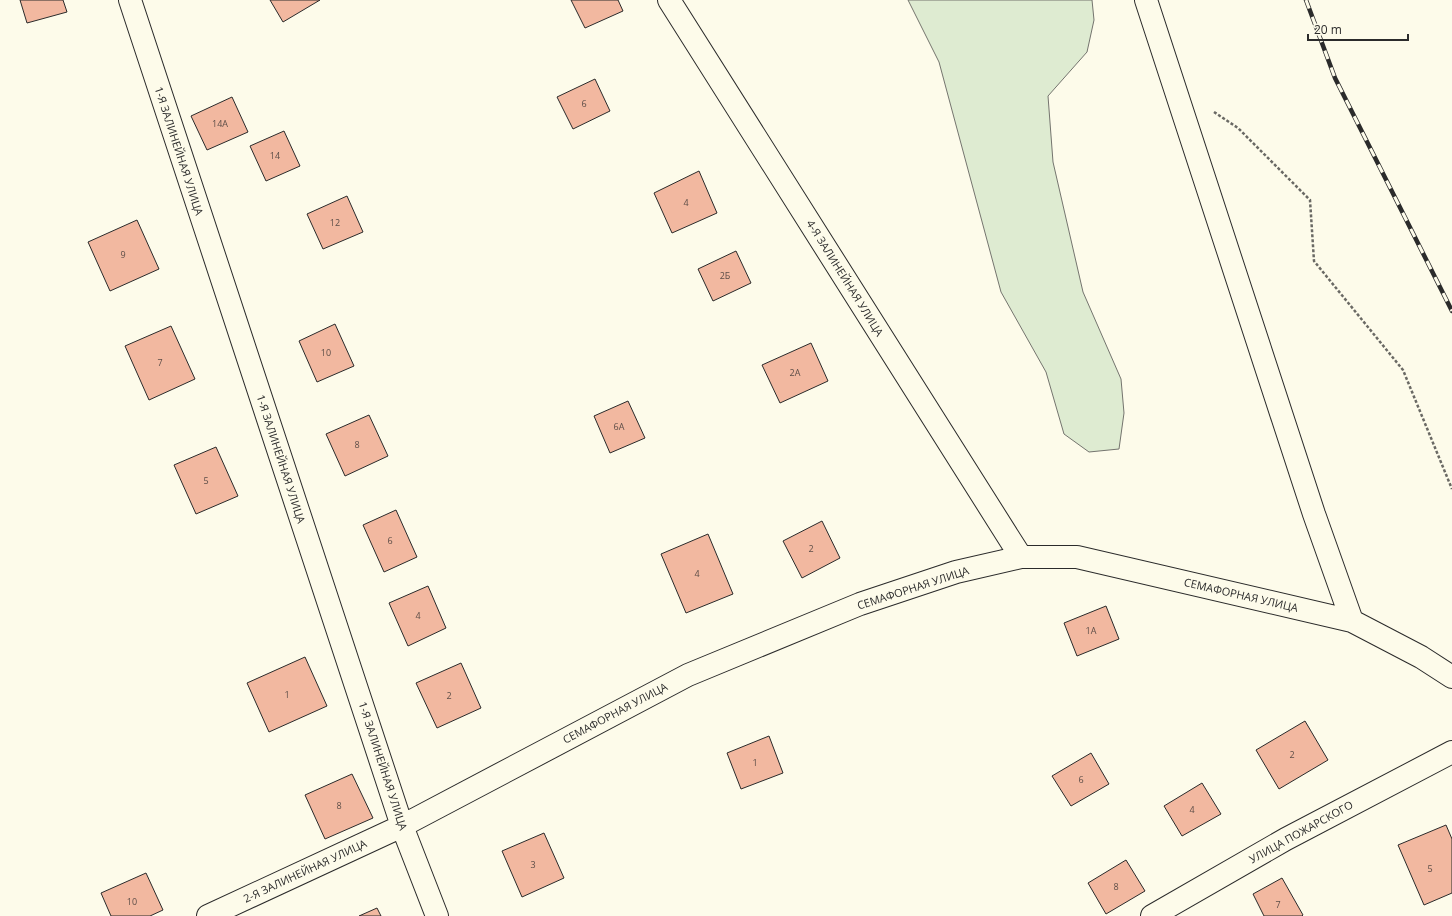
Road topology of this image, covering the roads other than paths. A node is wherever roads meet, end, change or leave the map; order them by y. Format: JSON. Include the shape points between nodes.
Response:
{"nodes":[{"id":1,"x":130,"y":0,"type":"edge"},
{"id":2,"x":669,"y":0,"type":"edge"},
{"id":3,"x":1146,"y":0,"type":"edge"},
{"id":4,"x":1021,"y":556,"type":"junction"},
{"id":5,"x":1352,"y":621,"type":"junction"},
{"id":6,"x":1452,"y":677,"type":"edge"},
{"id":7,"x":1452,"y":752,"type":"edge"},
{"id":8,"x":402,"y":826,"type":"junction"},
{"id":9,"x":208,"y":916,"type":"edge"},
{"id":10,"x":437,"y":916,"type":"edge"},
{"id":11,"x":1152,"y":916,"type":"edge"}],
"edges":[{"from":1,"to":8,"type":"street","name":"1-Я ЗАЛИНЕЙНАЯ УЛИЦА"},
{"from":2,"to":4,"type":"street","name":"4-Я ЗАЛИНЕЙНАЯ УЛИЦА"},
{"from":3,"to":5,"type":"street","via":[[1314,514]]},
{"from":4,"to":5,"type":"street","name":"СЕМАФОРНАЯ УЛИЦА","via":[[1077,557]]},
{"from":4,"to":8,"type":"street","name":"СЕМАФОРНАЯ УЛИЦА","via":[[956,572],[860,604],[688,675]]},
{"from":5,"to":6,"type":"street","name":"СЕМАФОРНАЯ УЛИЦА","via":[[1421,657]]},
{"from":7,"to":11,"type":"street","name":"УЛИЦА ПОЖАРСКОГО","via":[[1286,839]]},
{"from":8,"to":9,"type":"street","name":"2-Я ЗАЛИНЕЙНАЯ УЛИЦА"},
{"from":8,"to":10,"type":"street","name":"1-Я ЗАЛИНЕЙНАЯ УЛИЦА"}]}
